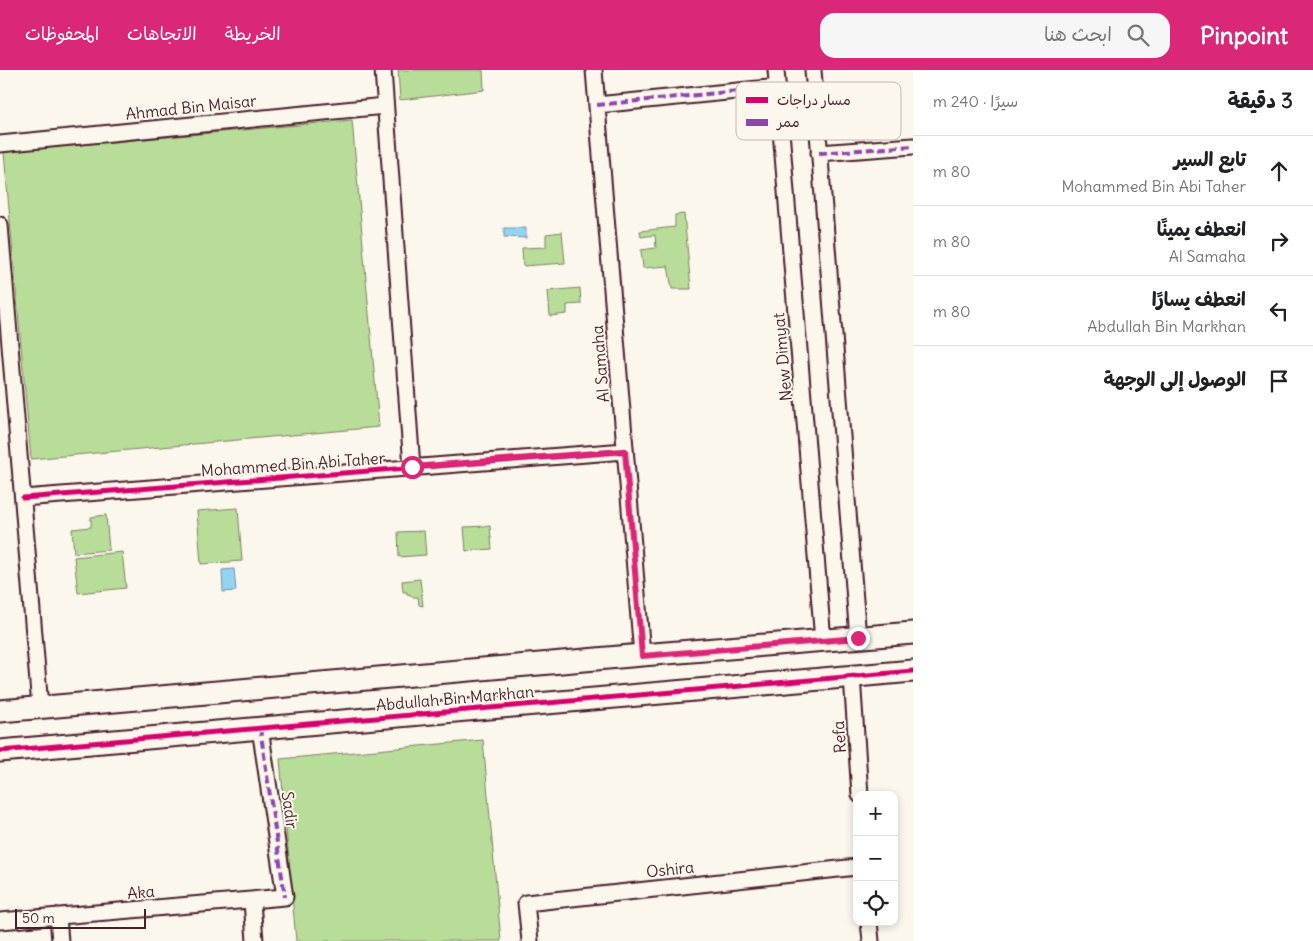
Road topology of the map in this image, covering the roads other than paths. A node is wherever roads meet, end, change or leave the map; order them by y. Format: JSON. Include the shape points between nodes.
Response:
{"nodes":[{"id":1,"x":383,"y":70,"type":"edge"},
{"id":2,"x":594,"y":70,"type":"edge"},
{"id":3,"x":736,"y":91,"type":"edge"},
{"id":4,"x":596,"y":105,"type":"junction"},
{"id":5,"x":385,"y":106,"type":"junction"},
{"id":6,"x":782,"y":140,"type":"edge"},
{"id":7,"x":818,"y":140,"type":"edge"},
{"id":8,"x":0,"y":144,"type":"edge"},
{"id":9,"x":913,"y":146,"type":"edge"},
{"id":10,"x":819,"y":153,"type":"junction"},
{"id":11,"x":0,"y":225,"type":"edge"},
{"id":12,"x":625,"y":451,"type":"junction"},
{"id":13,"x":412,"y":467,"type":"junction"},
{"id":14,"x":23,"y":498,"type":"junction"},
{"id":15,"x":913,"y":633,"type":"edge"},
{"id":16,"x":858,"y":638,"type":"junction"},
{"id":17,"x":823,"y":641,"type":"junction"},
{"id":18,"x":642,"y":656,"type":"junction"},
{"id":19,"x":913,"y":671,"type":"edge"},
{"id":20,"x":852,"y":676,"type":"junction"},
{"id":21,"x":40,"y":707,"type":"junction"},
{"id":22,"x":0,"y":711,"type":"edge"},
{"id":23,"x":260,"y":728,"type":"junction"},
{"id":24,"x":0,"y":751,"type":"edge"},
{"id":25,"x":860,"y":791,"type":"edge"},
{"id":26,"x":853,"y":867,"type":"edge"},
{"id":27,"x":285,"y":897,"type":"joint"},
{"id":28,"x":252,"y":900,"type":"junction"},
{"id":29,"x":58,"y":916,"type":"junction"},
{"id":30,"x":0,"y":921,"type":"edge"},
{"id":31,"x":869,"y":926,"type":"edge"},
{"id":32,"x":60,"y":941,"type":"edge"},
{"id":33,"x":255,"y":941,"type":"edge"},
{"id":34,"x":530,"y":941,"type":"edge"},
{"id":35,"x":871,"y":941,"type":"edge"}],
"edges":[{"from":1,"to":5,"type":"street"},
{"from":2,"to":4,"type":"street","name":"Al Samaha"},
{"from":3,"to":4,"type":"street"},
{"from":4,"to":12,"type":"street","name":"Al Samaha"},
{"from":5,"to":8,"type":"street","name":"Ahmad Bin Maisar"},
{"from":5,"to":13,"type":"street"},
{"from":6,"to":17,"type":"street","name":"New Dimyat"},
{"from":7,"to":10,"type":"street"},
{"from":9,"to":10,"type":"street"},
{"from":10,"to":16,"type":"street"},
{"from":11,"to":14,"type":"street"},
{"from":12,"to":13,"type":"street","name":"Mohammed Bin Abi Taher"},
{"from":12,"to":18,"type":"street","name":"Al Samaha"},
{"from":13,"to":14,"type":"street","name":"Mohammed Bin Abi Taher"},
{"from":14,"to":21,"type":"street"},
{"from":15,"to":16,"type":"street","name":"Abdullah Bin Markhan"},
{"from":16,"to":17,"type":"street","name":"Abdullah Bin Markhan"},
{"from":17,"to":18,"type":"street","name":"Abdullah Bin Markhan"},
{"from":18,"to":21,"type":"street","name":"Abdullah Bin Markhan"},
{"from":19,"to":20,"type":"street","name":"Abdullah Bin Markhan"},
{"from":20,"to":23,"type":"street","name":"Abdullah Bin Markhan"},
{"from":20,"to":25,"type":"street","name":"Refa"},
{"from":21,"to":22,"type":"street","name":"Abdullah Bin Markhan"},
{"from":23,"to":24,"type":"street","name":"Abdullah Bin Markhan"},
{"from":23,"to":27,"type":"street","name":"Sadir"},
{"from":26,"to":34,"type":"street","name":"Oshira","via":[[526,903]]},
{"from":27,"to":28,"type":"street","name":"Aka"},
{"from":28,"to":29,"type":"street","name":"Aka"},
{"from":28,"to":33,"type":"street"},
{"from":29,"to":30,"type":"street","name":"Aka"},
{"from":29,"to":32,"type":"street"},
{"from":31,"to":35,"type":"street"}]}
